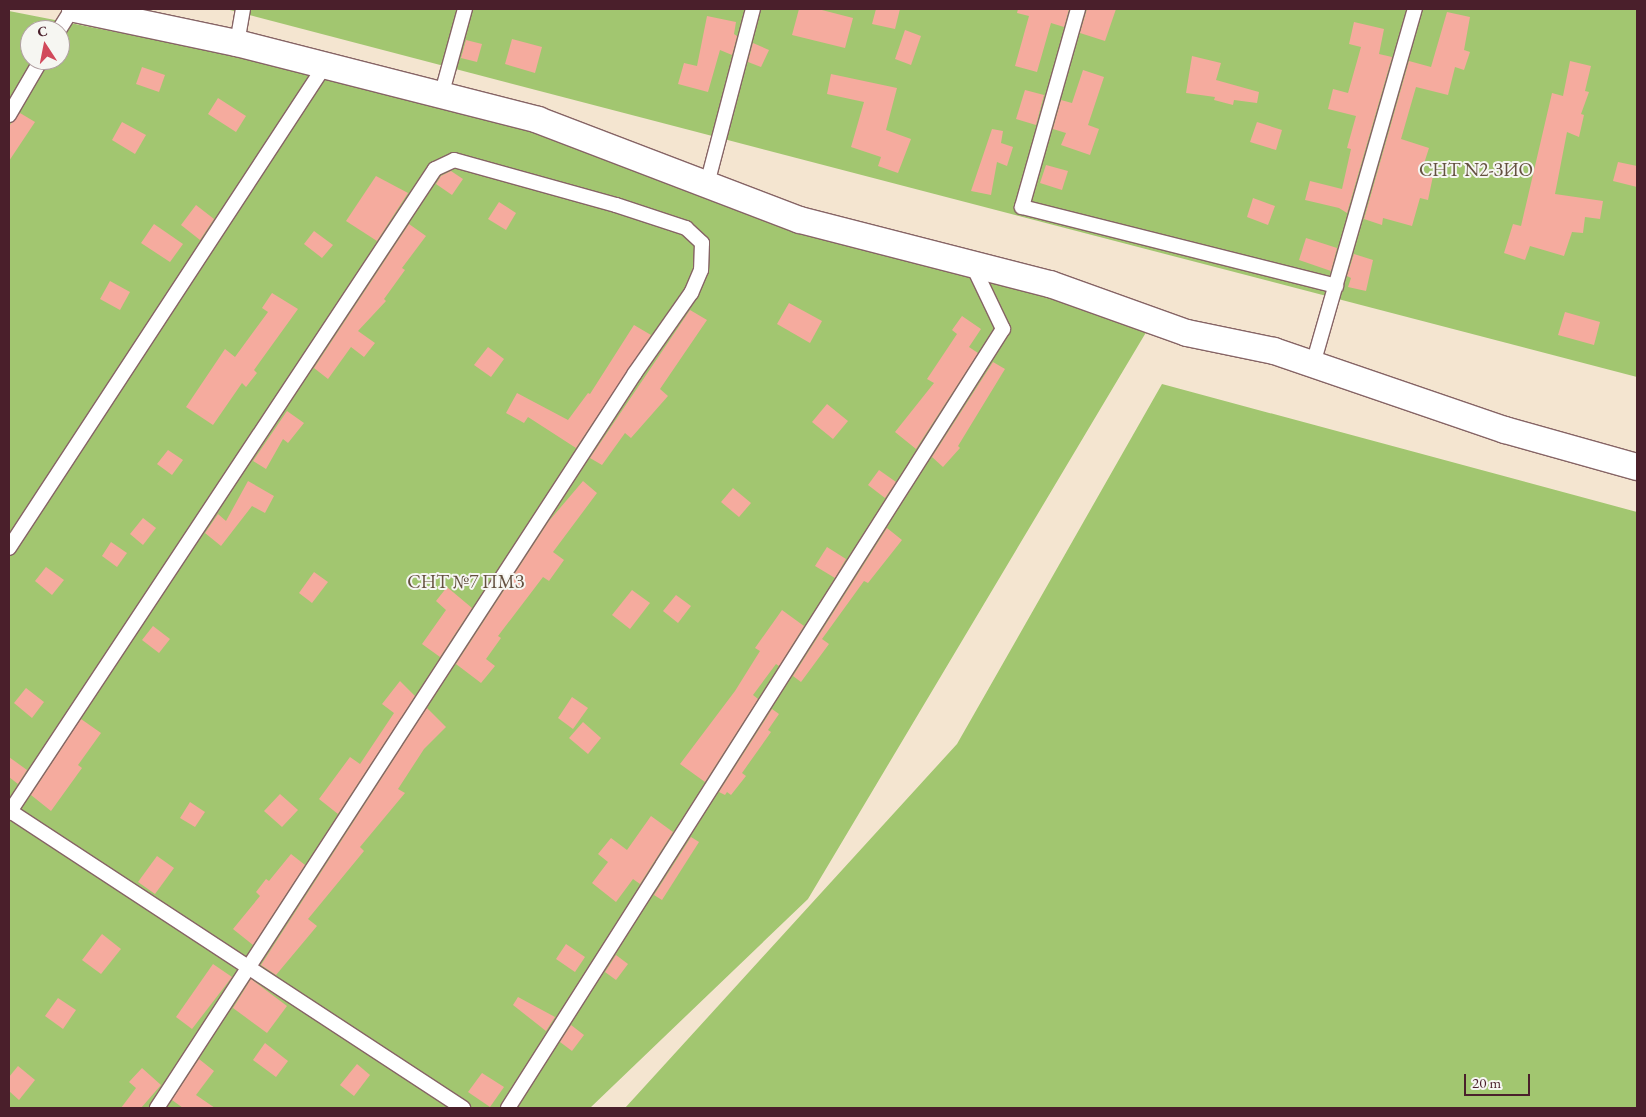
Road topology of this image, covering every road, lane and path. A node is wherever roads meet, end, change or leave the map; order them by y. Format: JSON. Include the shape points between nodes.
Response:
{"nodes":[{"id":1,"x":73,"y":9,"type":"edge"},
{"id":2,"x":243,"y":9,"type":"edge"},
{"id":3,"x":465,"y":9,"type":"edge"},
{"id":4,"x":753,"y":9,"type":"edge"},
{"id":5,"x":1078,"y":9,"type":"edge"},
{"id":6,"x":1415,"y":9,"type":"edge"},
{"id":7,"x":66,"y":20,"type":"edge"},
{"id":8,"x":237,"y":43,"type":"junction"},
{"id":9,"x":35,"y":70,"type":"edge"},
{"id":10,"x":320,"y":72,"type":"dead end"},
{"id":11,"x":441,"y":96,"type":"junction"},
{"id":12,"x":9,"y":115,"type":"edge"},
{"id":13,"x":708,"y":184,"type":"junction"},
{"id":14,"x":972,"y":264,"type":"junction"},
{"id":15,"x":1336,"y":286,"type":"junction"},
{"id":16,"x":1313,"y":364,"type":"junction"},
{"id":17,"x":1637,"y":467,"type":"edge"},
{"id":18,"x":9,"y":548,"type":"edge"},
{"id":19,"x":9,"y":812,"type":"edge"},
{"id":20,"x":248,"y":967,"type":"junction"},
{"id":21,"x":157,"y":1108,"type":"edge"},
{"id":22,"x":463,"y":1108,"type":"edge"},
{"id":23,"x":508,"y":1108,"type":"edge"}],
"edges":[{"from":1,"to":7,"type":"lane"},
{"from":1,"to":8,"type":"street"},
{"from":2,"to":8,"type":"lane"},
{"from":3,"to":11,"type":"lane"},
{"from":4,"to":13,"type":"lane"},
{"from":5,"to":15,"type":"lane","via":[[1022,207]]},
{"from":6,"to":15,"type":"lane"},
{"from":8,"to":11,"type":"street"},
{"from":9,"to":12,"type":"lane"},
{"from":10,"to":18,"type":"lane"},
{"from":11,"to":13,"type":"street","via":[[538,120]]},
{"from":13,"to":14,"type":"street","via":[[800,220]]},
{"from":14,"to":16,"type":"street","via":[[1050,284],[1187,333],[1274,350]]},
{"from":14,"to":23,"type":"lane","via":[[1003,329]]},
{"from":15,"to":16,"type":"lane"},
{"from":16,"to":17,"type":"street","via":[[1505,430]]},
{"from":19,"to":20,"type":"lane"},
{"from":19,"to":20,"type":"lane","via":[[435,169],[454,160],[686,228],[702,243],[701,270],[692,293],[635,373]]},
{"from":20,"to":21,"type":"lane"},
{"from":20,"to":22,"type":"lane"}]}
